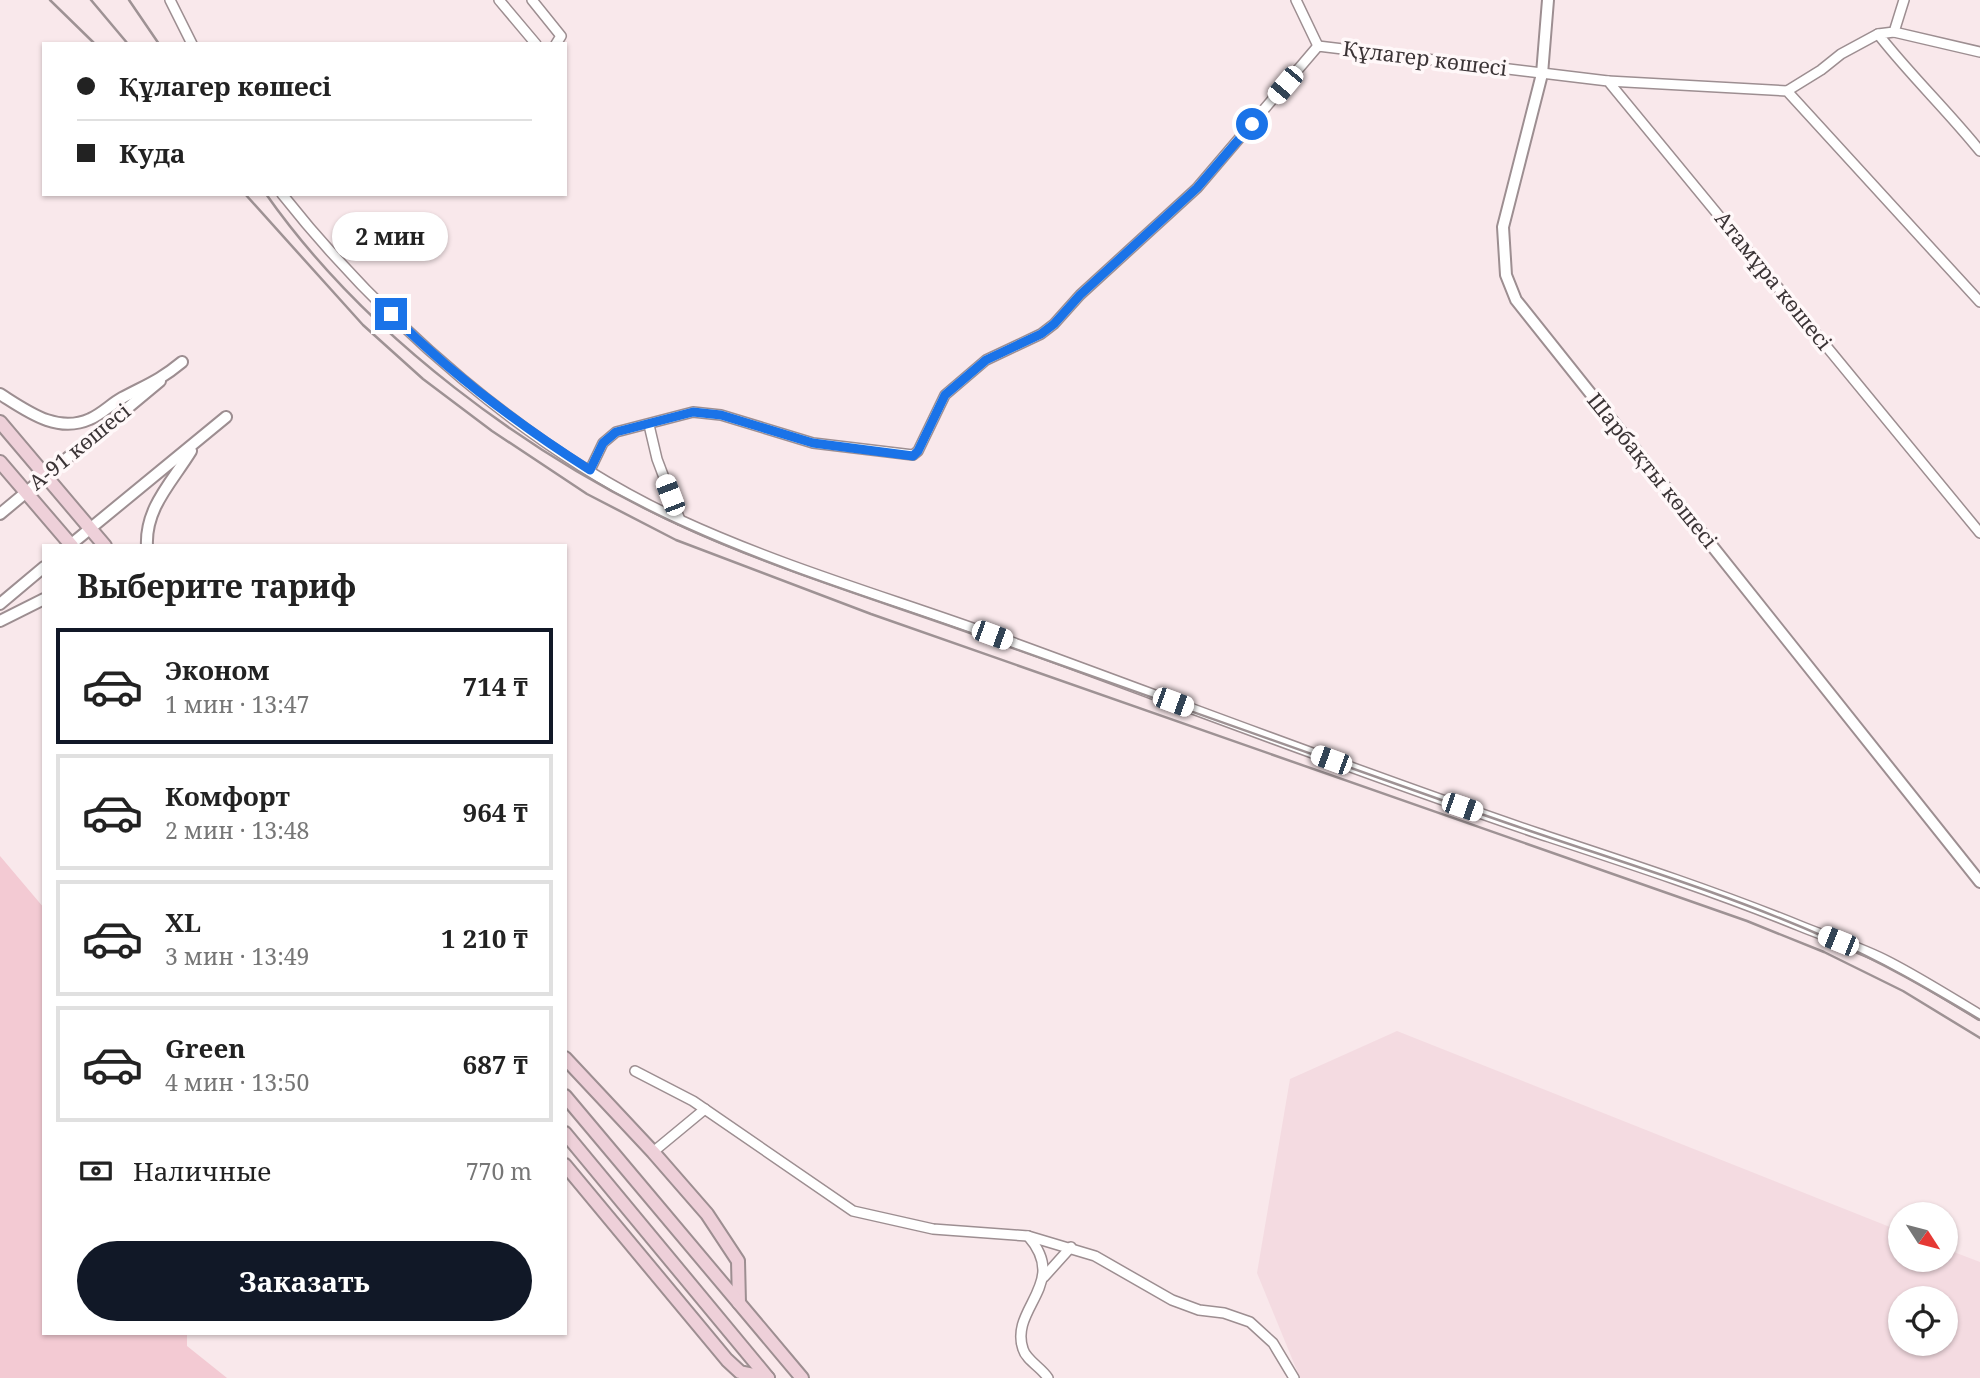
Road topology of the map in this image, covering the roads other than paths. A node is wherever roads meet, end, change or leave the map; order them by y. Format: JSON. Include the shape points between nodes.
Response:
{"nodes":[{"id":1,"x":170,"y":0,"type":"edge"},
{"id":2,"x":499,"y":0,"type":"edge"},
{"id":3,"x":533,"y":0,"type":"edge"},
{"id":4,"x":1296,"y":0,"type":"edge"},
{"id":5,"x":1548,"y":0,"type":"edge"},
{"id":6,"x":1904,"y":0,"type":"edge"},
{"id":7,"x":1894,"y":32,"type":"junction"},
{"id":8,"x":1878,"y":34,"type":"junction"},
{"id":9,"x":191,"y":42,"type":"edge"},
{"id":10,"x":534,"y":42,"type":"edge"},
{"id":11,"x":557,"y":42,"type":"edge"},
{"id":12,"x":1318,"y":46,"type":"junction"},
{"id":13,"x":1980,"y":52,"type":"edge"},
{"id":14,"x":1542,"y":74,"type":"junction"},
{"id":15,"x":1608,"y":81,"type":"junction"},
{"id":16,"x":1787,"y":91,"type":"junction"},
{"id":17,"x":1980,"y":151,"type":"edge"},
{"id":18,"x":284,"y":196,"type":"edge"},
{"id":19,"x":1980,"y":302,"type":"edge"},
{"id":20,"x":182,"y":362,"type":"dead end"},
{"id":21,"x":160,"y":381,"type":"junction"},
{"id":22,"x":0,"y":394,"type":"edge"},
{"id":23,"x":226,"y":417,"type":"dead end"},
{"id":24,"x":0,"y":422,"type":"edge"},
{"id":25,"x":649,"y":425,"type":"junction"},
{"id":26,"x":196,"y":443,"type":"junction"},
{"id":27,"x":0,"y":461,"type":"edge"},
{"id":28,"x":590,"y":470,"type":"junction"},
{"id":29,"x":45,"y":475,"type":"junction"},
{"id":30,"x":25,"y":492,"type":"junction"},
{"id":31,"x":0,"y":514,"type":"edge"},
{"id":32,"x":680,"y":520,"type":"junction"},
{"id":33,"x":91,"y":528,"type":"junction"},
{"id":34,"x":1980,"y":533,"type":"edge"},
{"id":35,"x":69,"y":544,"type":"edge"},
{"id":36,"x":71,"y":544,"type":"edge"},
{"id":37,"x":103,"y":544,"type":"edge"},
{"id":38,"x":147,"y":544,"type":"edge"},
{"id":39,"x":42,"y":569,"type":"edge"},
{"id":40,"x":42,"y":600,"type":"edge"},
{"id":41,"x":0,"y":604,"type":"edge"},
{"id":42,"x":0,"y":621,"type":"edge"},
{"id":43,"x":1980,"y":882,"type":"edge"},
{"id":44,"x":1980,"y":1015,"type":"edge"},
{"id":45,"x":567,"y":1060,"type":"edge"},
{"id":46,"x":635,"y":1071,"type":"dead end"},
{"id":47,"x":567,"y":1098,"type":"edge"},
{"id":48,"x":705,"y":1109,"type":"junction"},
{"id":49,"x":567,"y":1135,"type":"edge"},
{"id":50,"x":653,"y":1152,"type":"junction"},
{"id":51,"x":567,"y":1167,"type":"edge"},
{"id":52,"x":1028,"y":1236,"type":"junction"},
{"id":53,"x":1071,"y":1247,"type":"junction"},
{"id":54,"x":1043,"y":1278,"type":"junction"},
{"id":55,"x":739,"y":1303,"type":"junction"},
{"id":56,"x":768,"y":1378,"type":"edge"},
{"id":57,"x":802,"y":1378,"type":"edge"},
{"id":58,"x":1048,"y":1378,"type":"edge"},
{"id":59,"x":1294,"y":1378,"type":"edge"}],
"edges":[{"from":1,"to":9,"type":"street"},
{"from":2,"to":10,"type":"street"},
{"from":3,"to":11,"type":"street","via":[[561,36]]},
{"from":4,"to":12,"type":"street"},
{"from":5,"to":14,"type":"street","name":"Шарбақты көшесі"},
{"from":6,"to":7,"type":"street"},
{"from":7,"to":8,"type":"street"},
{"from":7,"to":13,"type":"street"},
{"from":8,"to":16,"type":"street"},
{"from":8,"to":17,"type":"street"},
{"from":12,"to":14,"type":"street","name":"Құлагер көшесі"},
{"from":12,"to":25,"type":"street","name":"Құлагер көшесі","via":[[1197,188],[1054,324],[986,360],[945,395],[913,456],[813,443],[702,412]]},
{"from":14,"to":15,"type":"street"},
{"from":14,"to":43,"type":"street","name":"Шарбақты көшесі","via":[[1503,227],[1506,275],[1516,300]]},
{"from":15,"to":16,"type":"street"},
{"from":15,"to":34,"type":"street","name":"Атамұра көшесі"},
{"from":16,"to":19,"type":"street"},
{"from":18,"to":28,"type":"street","via":[[409,332],[537,436]]},
{"from":20,"to":21,"type":"street","name":"А-91 көшесі"},
{"from":21,"to":22,"type":"street","via":[[74,423],[41,420]]},
{"from":21,"to":29,"type":"street","name":"А-91 көшесі"},
{"from":23,"to":26,"type":"street"},
{"from":24,"to":29,"type":"main road"},
{"from":25,"to":28,"type":"street","via":[[616,432],[603,443]]},
{"from":25,"to":32,"type":"street"},
{"from":26,"to":33,"type":"street"},
{"from":26,"to":38,"type":"street","via":[[151,512]]},
{"from":27,"to":30,"type":"main road"},
{"from":28,"to":32,"type":"street"},
{"from":29,"to":30,"type":"street","name":"А-91 көшесі"},
{"from":29,"to":33,"type":"main road"},
{"from":30,"to":31,"type":"street","name":"А-91 көшесі"},
{"from":30,"to":35,"type":"main road"},
{"from":32,"to":44,"type":"street","via":[[805,570],[1423,793],[1740,902],[1887,961]]},
{"from":33,"to":36,"type":"street"},
{"from":33,"to":37,"type":"main road"},
{"from":39,"to":41,"type":"street"},
{"from":40,"to":42,"type":"street"},
{"from":45,"to":50,"type":"main road"},
{"from":46,"to":48,"type":"street"},
{"from":47,"to":55,"type":"main road"},
{"from":48,"to":50,"type":"street"},
{"from":48,"to":52,"type":"street","via":[[853,1211],[933,1229]]},
{"from":49,"to":56,"type":"main road"},
{"from":50,"to":55,"type":"main road","via":[[707,1214],[738,1261]]},
{"from":51,"to":56,"type":"main road","via":[[727,1360],[740,1372]]},
{"from":52,"to":53,"type":"street"},
{"from":52,"to":54,"type":"street","via":[[1039,1249]]},
{"from":53,"to":54,"type":"street"},
{"from":53,"to":59,"type":"street","via":[[1096,1256],[1172,1300],[1250,1322],[1273,1343]]},
{"from":54,"to":58,"type":"street","via":[[1021,1332],[1023,1351]]},
{"from":55,"to":57,"type":"main road"}]}
